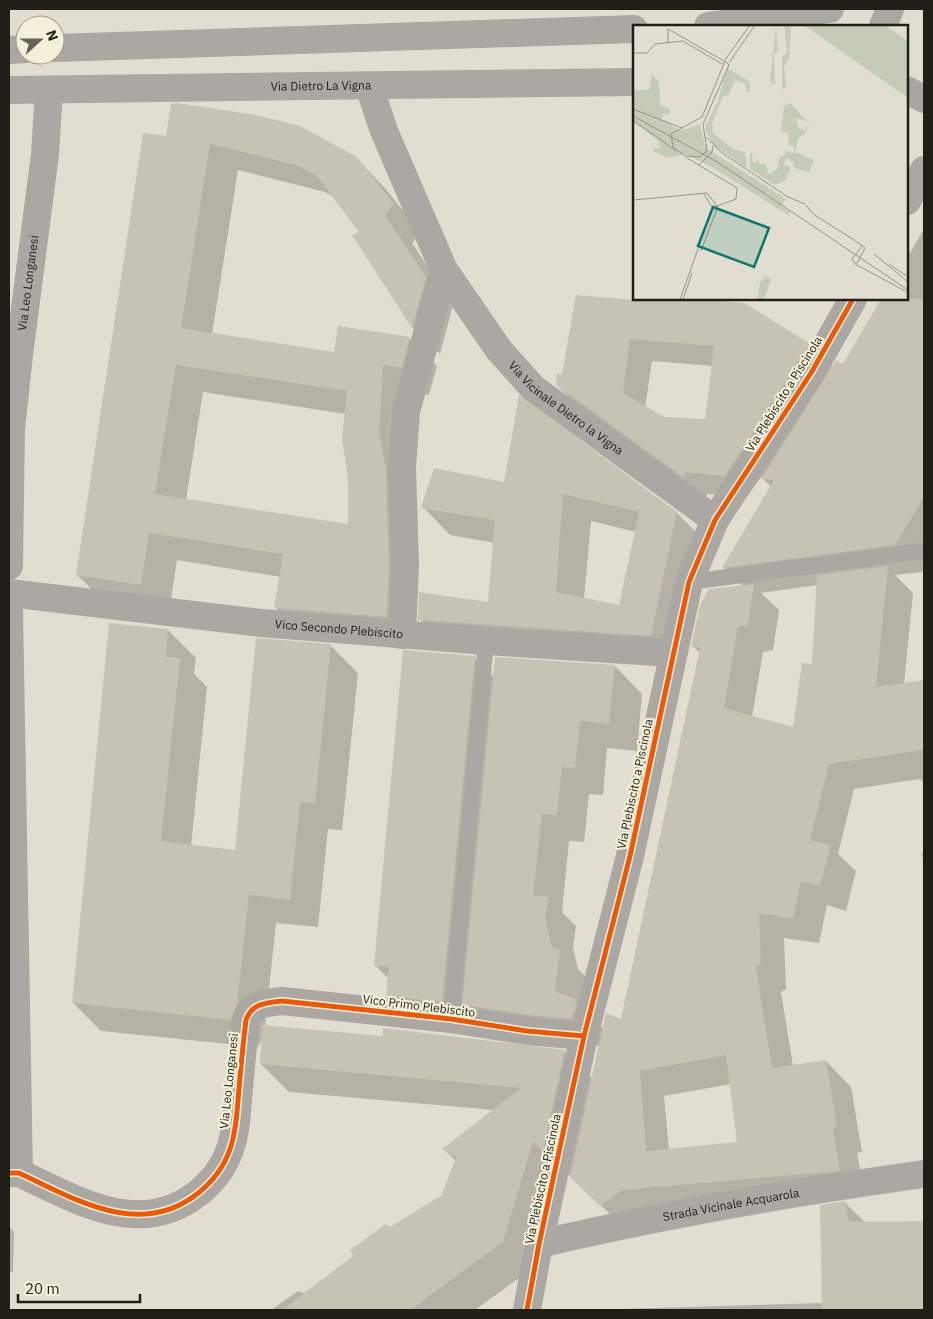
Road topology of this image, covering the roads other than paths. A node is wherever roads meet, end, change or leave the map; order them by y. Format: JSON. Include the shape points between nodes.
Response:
{"nodes":[{"id":1,"x":830,"y":9,"type":"edge"},
{"id":2,"x":890,"y":9,"type":"edge"},
{"id":3,"x":715,"y":25,"type":"edge"},
{"id":4,"x":883,"y":25,"type":"edge"},
{"id":5,"x":633,"y":29,"type":"edge"},
{"id":6,"x":65,"y":48,"type":"edge"},
{"id":7,"x":633,"y":82,"type":"edge"},
{"id":8,"x":369,"y":86,"type":"junction"},
{"id":9,"x":9,"y":90,"type":"edge"},
{"id":10,"x":49,"y":90,"type":"junction"},
{"id":11,"x":924,"y":170,"type":"edge"},
{"id":12,"x":908,"y":199,"type":"edge"},
{"id":13,"x":444,"y":270,"type":"junction"},
{"id":14,"x":852,"y":300,"type":"edge"},
{"id":15,"x":716,"y":520,"type":"junction"},
{"id":16,"x":924,"y":551,"type":"edge"},
{"id":17,"x":9,"y":566,"type":"edge"},
{"id":18,"x":689,"y":582,"type":"junction"},
{"id":19,"x":9,"y":593,"type":"edge"},
{"id":20,"x":9,"y":610,"type":"edge"},
{"id":21,"x":402,"y":634,"type":"junction"},
{"id":22,"x":486,"y":642,"type":"junction"},
{"id":23,"x":672,"y":652,"type":"junction"},
{"id":24,"x":282,"y":1002,"type":"joint"},
{"id":25,"x":451,"y":1019,"type":"junction"},
{"id":26,"x":584,"y":1036,"type":"junction"},
{"id":27,"x":14,"y":1173,"type":"edge"},
{"id":28,"x":924,"y":1174,"type":"edge"},
{"id":29,"x":539,"y":1244,"type":"junction"},
{"id":30,"x":527,"y":1310,"type":"edge"}],
"edges":[{"from":1,"to":3,"type":"street"},
{"from":2,"to":4,"type":"main road"},
{"from":5,"to":6,"type":"street"},
{"from":7,"to":8,"type":"street","name":"Via Dietro La Vigna"},
{"from":8,"to":10,"type":"street","name":"Via Dietro La Vigna"},
{"from":8,"to":13,"type":"street","name":"Via Vicinale Dietro la Vigna","via":[[384,131]]},
{"from":9,"to":10,"type":"street","name":"Via Dietro La Vigna"},
{"from":10,"to":17,"type":"street","name":"Via Leo Longanesi","via":[[45,154],[11,429]]},
{"from":11,"to":12,"type":"street"},
{"from":13,"to":15,"type":"street","name":"Via Vicinale Dietro la Vigna","via":[[499,350],[533,388]]},
{"from":13,"to":21,"type":"street","via":[[406,412],[402,466],[405,566]]},
{"from":14,"to":15,"type":"street","name":"Via Plebiscito a Piscinola","via":[[812,373]]},
{"from":15,"to":18,"type":"street","name":"Via Plebiscito a Piscinola"},
{"from":16,"to":18,"type":"lane"},
{"from":18,"to":23,"type":"street","name":"Via Plebiscito a Piscinola"},
{"from":19,"to":21,"type":"street","name":"Vico Secondo Plebiscito","via":[[261,624]]},
{"from":20,"to":27,"type":"street","name":"Via Leo Longanesi"},
{"from":21,"to":22,"type":"street","name":"Vico Secondo Plebiscito"},
{"from":22,"to":23,"type":"street","name":"Vico Secondo Plebiscito"},
{"from":22,"to":25,"type":"lane","name":"Vico Primo Plebiscito"},
{"from":23,"to":26,"type":"street","name":"Via Plebiscito a Piscinola","via":[[630,856]]},
{"from":24,"to":25,"type":"street","name":"Vico Primo Plebiscito"},
{"from":24,"to":27,"type":"street","name":"Via Leo Longanesi","via":[[264,1003],[248,1015],[236,1126],[230,1149],[220,1169],[187,1202],[165,1212],[125,1214],[94,1208]]},
{"from":25,"to":26,"type":"street","name":"Vico Primo Plebiscito"},
{"from":26,"to":29,"type":"street","name":"Via Plebiscito a Piscinola"},
{"from":28,"to":29,"type":"street","name":"Strada Vicinale Acquarola","via":[[700,1209]]},
{"from":29,"to":30,"type":"street","name":"Via Plebiscito a Piscinola"}]}
